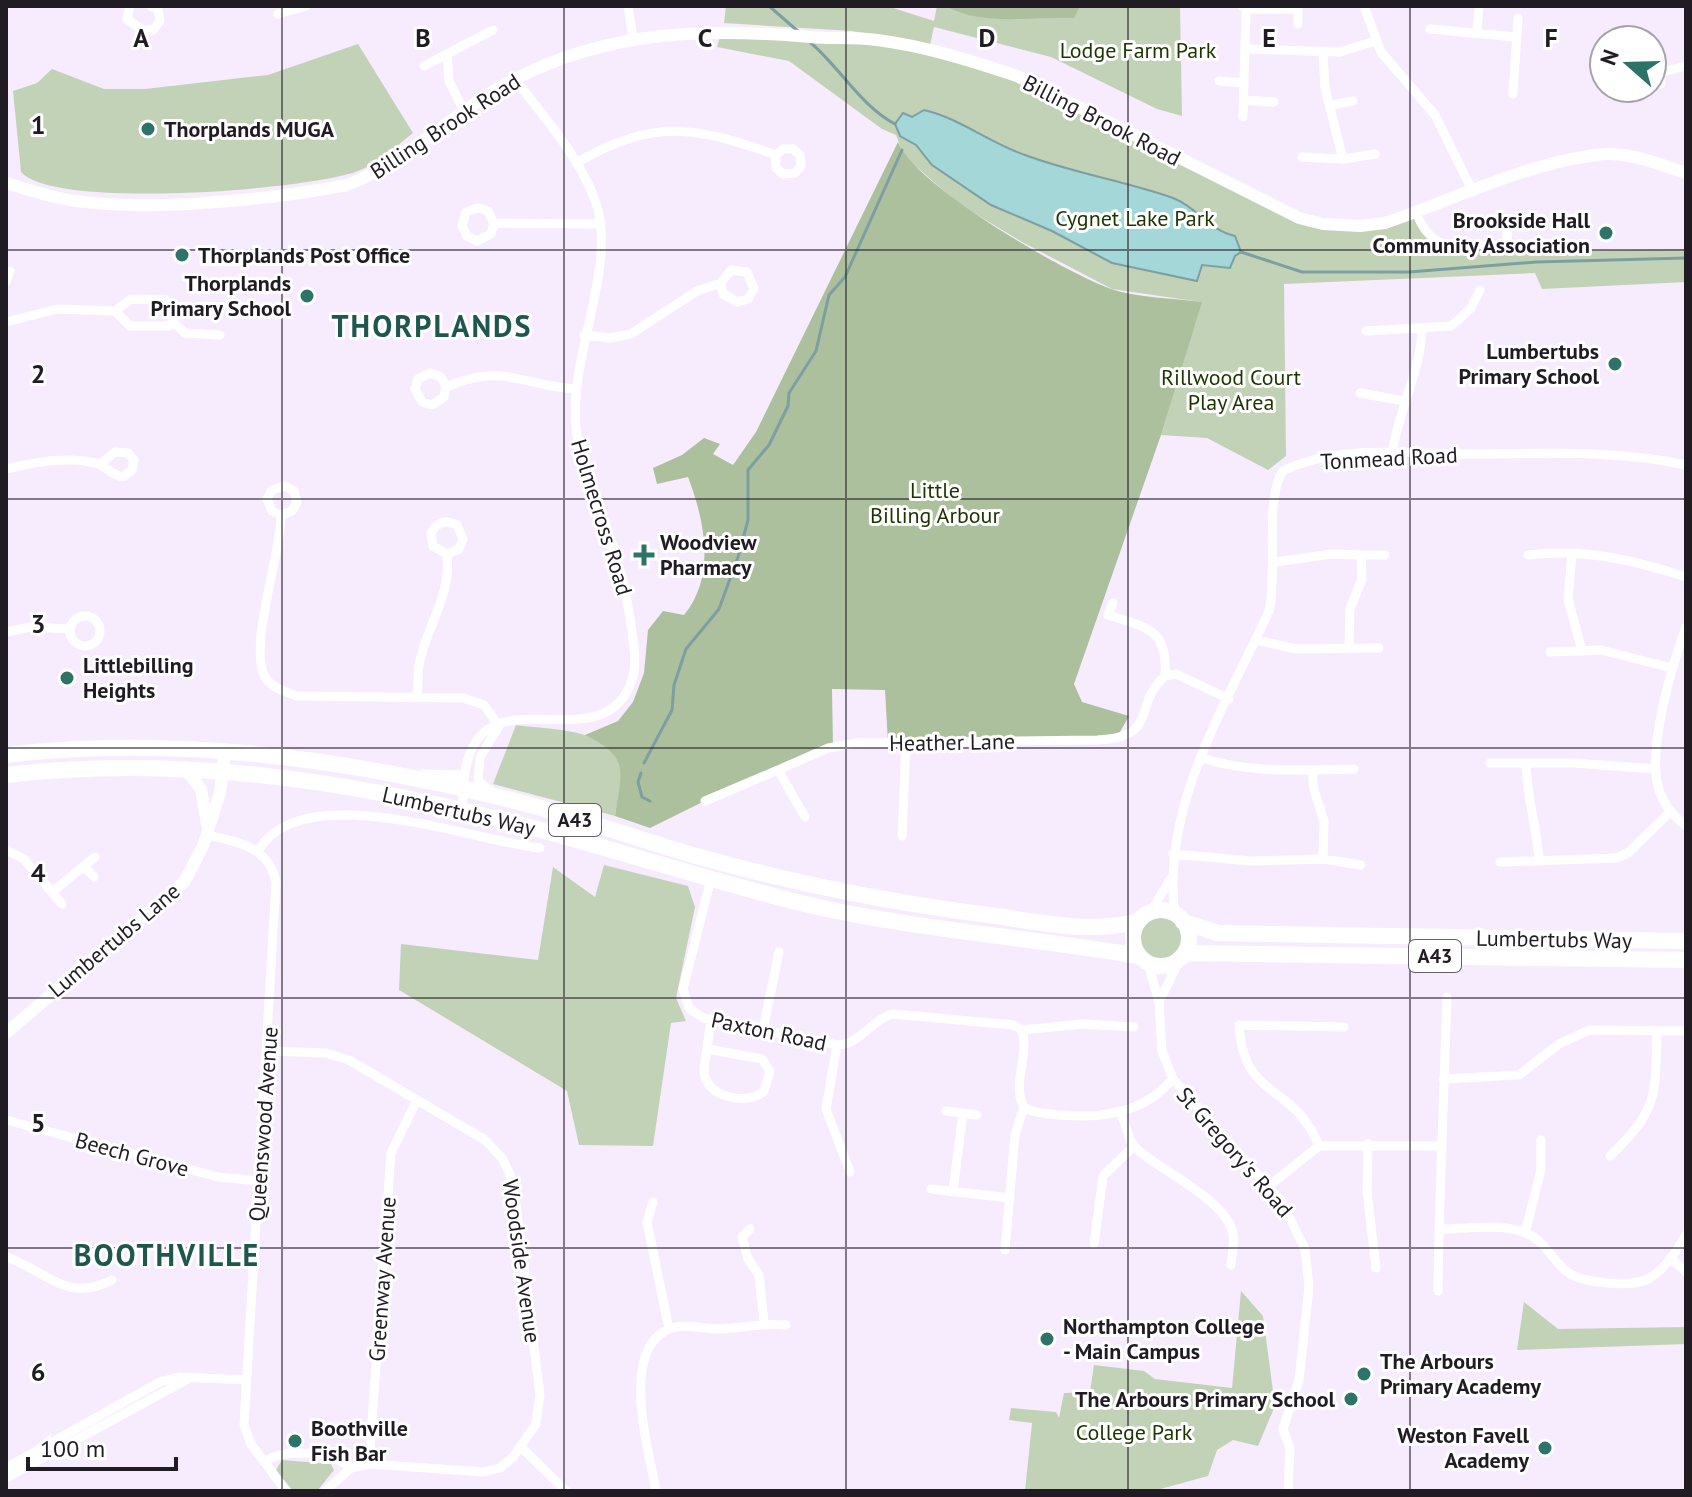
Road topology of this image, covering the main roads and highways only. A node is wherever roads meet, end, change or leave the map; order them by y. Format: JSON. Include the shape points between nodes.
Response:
{"nodes":[{"id":1,"x":6,"y":755,"type":"edge"},
{"id":2,"x":6,"y":775,"type":"edge"},
{"id":3,"x":1144,"y":917,"type":"junction"},
{"id":4,"x":1179,"y":918,"type":"junction"},
{"id":5,"x":1686,"y":941,"type":"edge"},
{"id":6,"x":1182,"y":956,"type":"junction"},
{"id":7,"x":1144,"y":959,"type":"junction"},
{"id":8,"x":1686,"y":960,"type":"edge"}],
"edges":[{"from":1,"to":3,"type":"highway","name":"Lumbertubs Way","number":"A43","via":[[128,748],[225,751],[462,782],[714,861],[923,907],[1099,929]]},
{"from":2,"to":7,"type":"highway","name":"Lumbertubs Way","number":"A43","via":[[185,769],[309,780],[463,810],[807,904]]},
{"from":3,"to":4,"type":"highway","number":"A43","via":[[1167,911]]},
{"from":3,"to":7,"type":"highway","via":[[1133,939]]},
{"from":4,"to":5,"type":"highway","name":"Lumbertubs Way","number":"A43","via":[[1218,933]]},
{"from":4,"to":6,"type":"highway","via":[[1189,937]]},
{"from":6,"to":7,"type":"highway","number":"A43","via":[[1164,966]]},
{"from":6,"to":8,"type":"highway","name":"Lumbertubs Way","number":"A43"}]}
